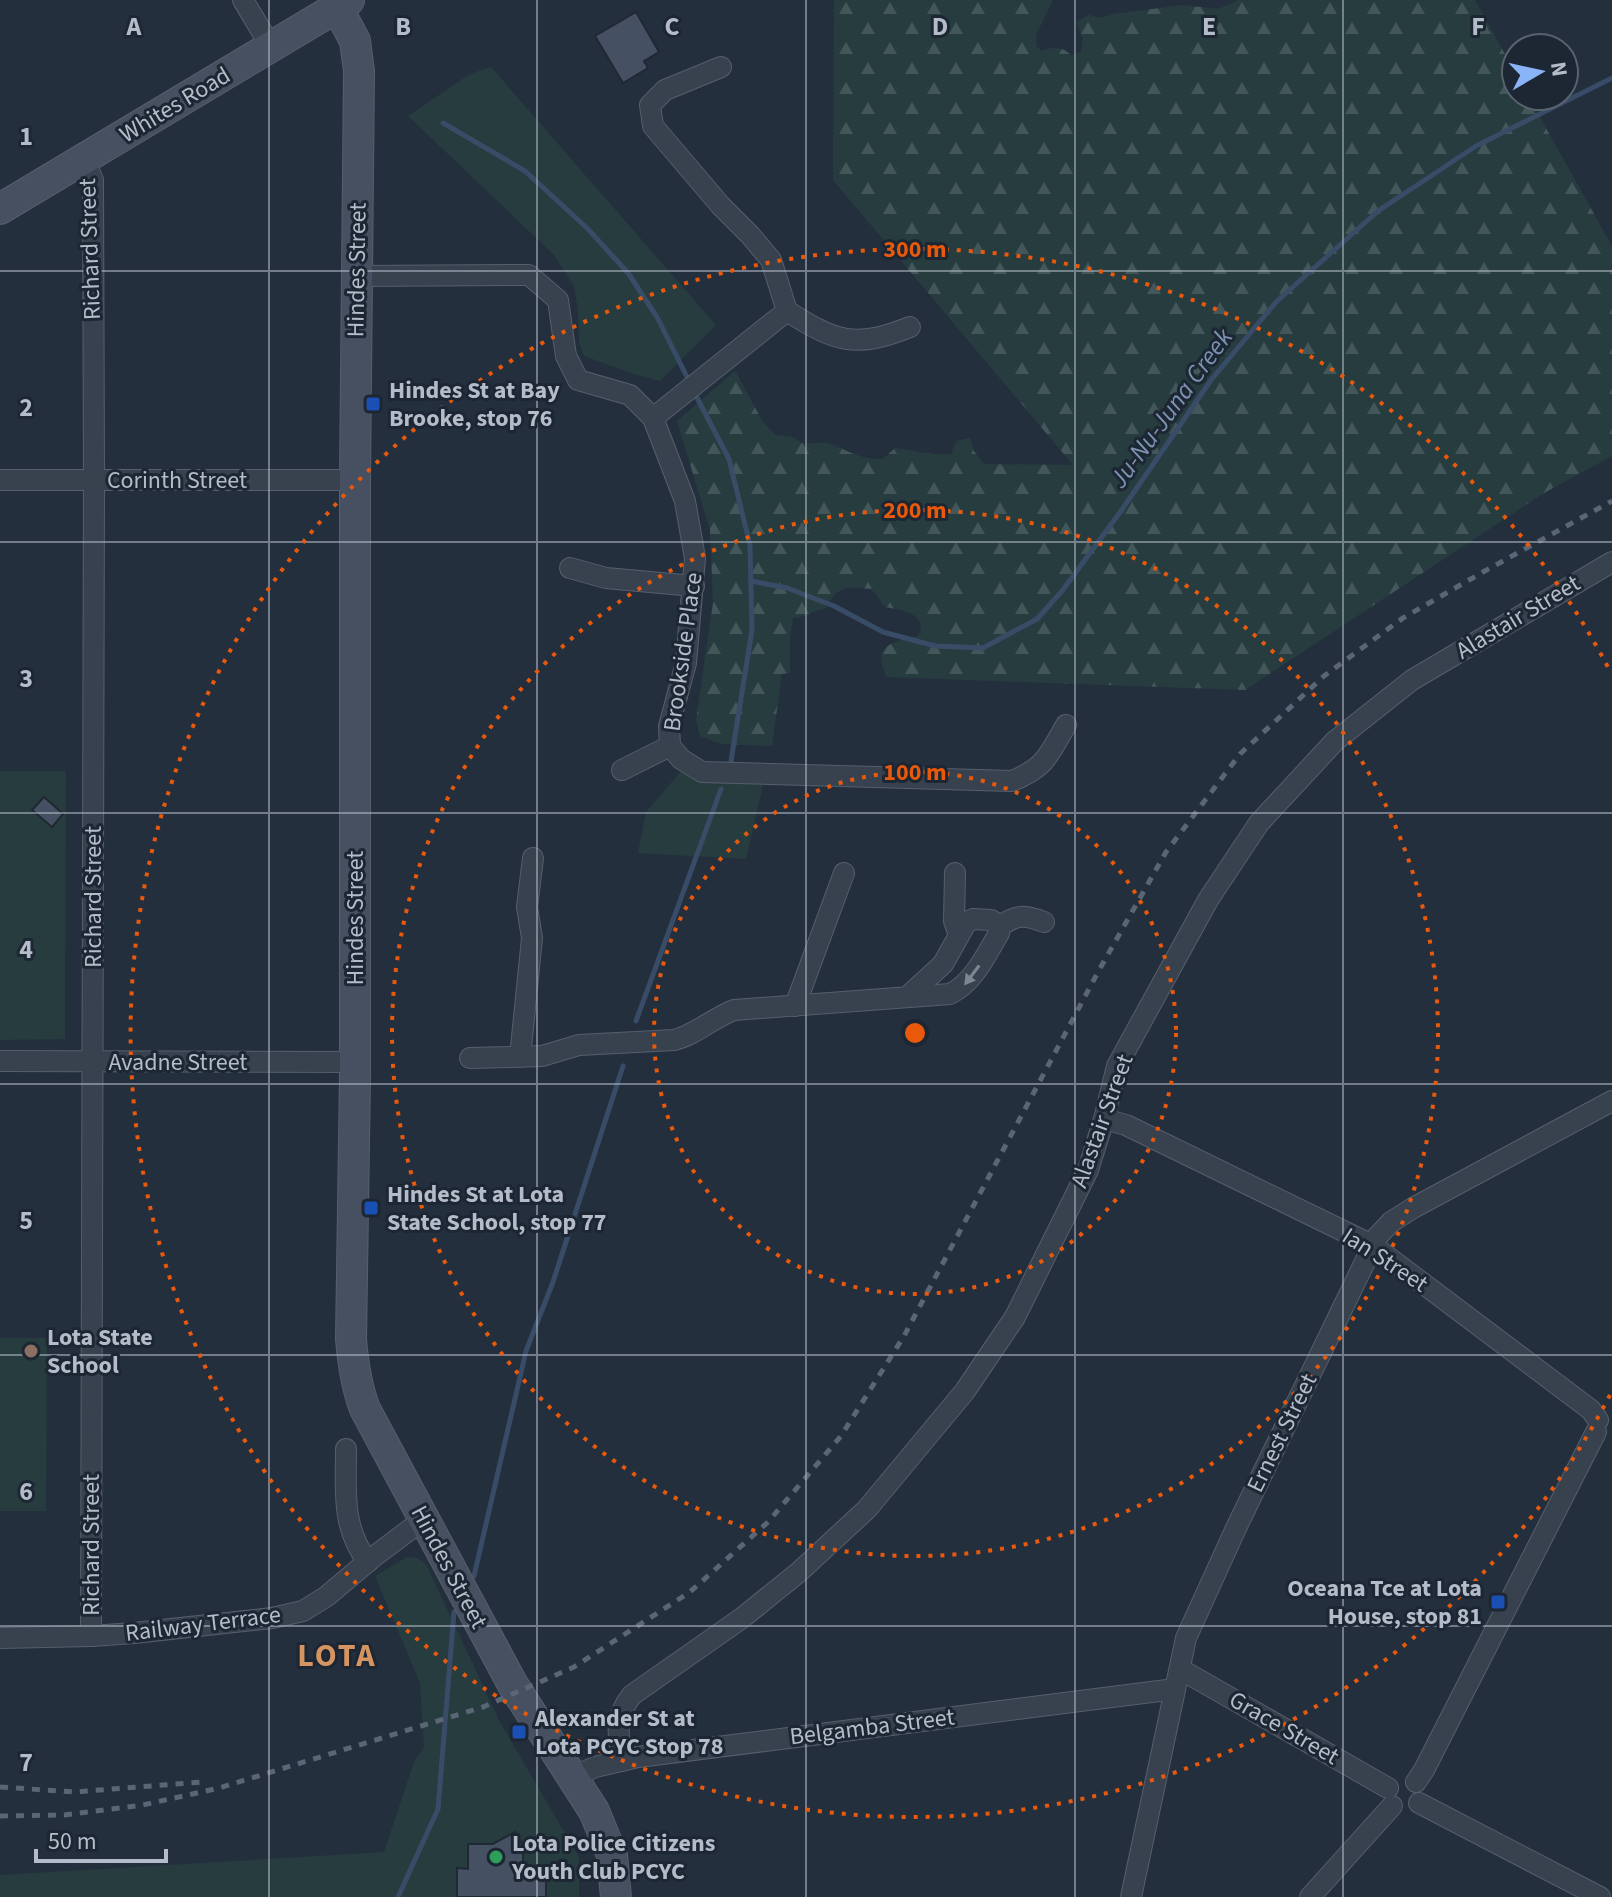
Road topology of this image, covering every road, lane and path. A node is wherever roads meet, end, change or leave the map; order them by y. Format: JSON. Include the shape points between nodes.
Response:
{"nodes":[{"id":1,"x":243,"y":0,"type":"edge"},
{"id":2,"x":343,"y":4,"type":"edge"},
{"id":3,"x":271,"y":47,"type":"junction"},
{"id":4,"x":721,"y":67,"type":"dead end"},
{"id":5,"x":84,"y":159,"type":"junction"},
{"id":6,"x":0,"y":209,"type":"edge"},
{"id":7,"x":357,"y":276,"type":"junction"},
{"id":8,"x":787,"y":311,"type":"junction"},
{"id":9,"x":910,"y":327,"type":"dead end"},
{"id":10,"x":653,"y":418,"type":"junction"},
{"id":11,"x":0,"y":480,"type":"edge"},
{"id":12,"x":94,"y":480,"type":"junction"},
{"id":13,"x":355,"y":480,"type":"junction"},
{"id":14,"x":1612,"y":562,"type":"edge"},
{"id":15,"x":570,"y":568,"type":"dead end"},
{"id":16,"x":694,"y":586,"type":"junction"},
{"id":17,"x":1066,"y":725,"type":"dead end"},
{"id":18,"x":670,"y":746,"type":"junction"},
{"id":19,"x":622,"y":770,"type":"dead end"},
{"id":20,"x":533,"y":858,"type":"dead end"},
{"id":21,"x":844,"y":873,"type":"dead end"},
{"id":22,"x":955,"y":873,"type":"dead end"},
{"id":23,"x":1044,"y":922,"type":"dead end"},
{"id":24,"x":1000,"y":926,"type":"junction"},
{"id":25,"x":959,"y":935,"type":"junction"},
{"id":26,"x":907,"y":997,"type":"junction"},
{"id":27,"x":795,"y":1006,"type":"junction"},
{"id":28,"x":520,"y":1057,"type":"junction"},
{"id":29,"x":470,"y":1058,"type":"dead end"},
{"id":30,"x":0,"y":1061,"type":"edge"},
{"id":31,"x":92,"y":1061,"type":"junction"},
{"id":32,"x":355,"y":1062,"type":"junction"},
{"id":33,"x":1612,"y":1101,"type":"edge"},
{"id":34,"x":1104,"y":1119,"type":"junction"},
{"id":35,"x":1372,"y":1245,"type":"junction"},
{"id":36,"x":1604,"y":1425,"type":"edge"},
{"id":37,"x":346,"y":1449,"type":"dead end"},
{"id":38,"x":424,"y":1519,"type":"junction"},
{"id":39,"x":368,"y":1562,"type":"junction"},
{"id":40,"x":91,"y":1636,"type":"junction"},
{"id":41,"x":0,"y":1638,"type":"edge"},
{"id":42,"x":1177,"y":1679,"type":"junction"},
{"id":43,"x":622,"y":1761,"type":"junction"},
{"id":44,"x":572,"y":1777,"type":"junction"},
{"id":45,"x":1417,"y":1793,"type":"junction"},
{"id":46,"x":1390,"y":1797,"type":"junction"},
{"id":47,"x":616,"y":1897,"type":"edge"},
{"id":48,"x":1131,"y":1897,"type":"edge"},
{"id":49,"x":1310,"y":1897,"type":"edge"},
{"id":50,"x":1600,"y":1897,"type":"edge"}],
"edges":[{"from":1,"to":3,"type":"street"},
{"from":2,"to":3,"type":"street","name":"Whites Road"},
{"from":2,"to":7,"type":"street","name":"Hindes Street","via":[[359,71]]},
{"from":3,"to":5,"type":"street","name":"Whites Road"},
{"from":4,"to":8,"type":"street","via":[[665,90],[650,105],[653,126],[771,260]]},
{"from":5,"to":6,"type":"street","name":"Whites Road"},
{"from":5,"to":12,"type":"street","name":"Richard Street","via":[[93,180]]},
{"from":7,"to":10,"type":"street","name":"Brookside Place","via":[[529,275],[558,300],[566,356],[578,380],[630,395]]},
{"from":7,"to":13,"type":"street","name":"Hindes Street"},
{"from":8,"to":9,"type":"street","via":[[816,330],[853,340]]},
{"from":8,"to":10,"type":"street"},
{"from":10,"to":16,"type":"street","name":"Brookside Place","via":[[685,501]]},
{"from":11,"to":12,"type":"street","name":"Corinth Street"},
{"from":12,"to":13,"type":"street","name":"Corinth Street"},
{"from":12,"to":31,"type":"street","name":"Richard Street"},
{"from":13,"to":32,"type":"street","name":"Hindes Street"},
{"from":14,"to":34,"type":"street","name":"Alastair Street","via":[[1412,680],[1335,741],[1259,823],[1208,900],[1117,1066]]},
{"from":15,"to":16,"type":"street","via":[[606,578]]},
{"from":16,"to":18,"type":"street","name":"Brookside Place"},
{"from":17,"to":18,"type":"street","name":"Brookside Place","via":[[1043,764],[1012,781],[702,772]]},
{"from":18,"to":19,"type":"street","name":"Brookside Place"},
{"from":20,"to":28,"type":"street","via":[[527,907],[532,938]]},
{"from":21,"to":27,"type":"street"},
{"from":22,"to":25,"type":"street","via":[[954,921]]},
{"from":23,"to":24,"type":"street","via":[[1012,917]]},
{"from":24,"to":25,"type":"street","via":[[973,919]]},
{"from":24,"to":26,"type":"street","one_way":true,"via":[[961,989]]},
{"from":25,"to":26,"type":"street","via":[[943,964]]},
{"from":26,"to":27,"type":"street"},
{"from":27,"to":28,"type":"street","via":[[734,1010],[674,1040],[579,1045]]},
{"from":28,"to":29,"type":"street"},
{"from":30,"to":31,"type":"street","name":"Avadne Street"},
{"from":31,"to":32,"type":"street","name":"Avadne Street"},
{"from":31,"to":40,"type":"street","name":"Richard Street"},
{"from":32,"to":38,"type":"street","name":"Hindes Street","via":[[354,1369],[365,1409]]},
{"from":33,"to":35,"type":"street","name":"Ernest Street","via":[[1413,1208],[1391,1222]]},
{"from":34,"to":35,"type":"street","name":"Ian Street"},
{"from":34,"to":43,"type":"street","name":"Alastair Street","via":[[1088,1170],[1015,1317],[965,1391],[867,1509],[833,1541],[742,1618],[632,1695],[618,1720]]},
{"from":35,"to":36,"type":"street","name":"Ian Street"},
{"from":35,"to":42,"type":"street","name":"Ernest Street","via":[[1186,1638]]},
{"from":36,"to":45,"type":"street","via":[[1424,1770]]},
{"from":37,"to":39,"type":"street","via":[[346,1509],[357,1548]]},
{"from":38,"to":39,"type":"street","name":"Railway Terrace"},
{"from":38,"to":44,"type":"street","name":"Hindes Street","via":[[513,1685]]},
{"from":39,"to":40,"type":"street","name":"Railway Terrace","via":[[303,1611]]},
{"from":40,"to":41,"type":"street","name":"Railway Terrace"},
{"from":42,"to":43,"type":"street","name":"Belgamba Street"},
{"from":42,"to":46,"type":"street","name":"Grace Street"},
{"from":42,"to":48,"type":"street","name":"Ernest Street"},
{"from":43,"to":44,"type":"street","name":"Belgamba Street"},
{"from":44,"to":47,"type":"street","name":"Hindes Street","via":[[598,1818],[612,1855]]},
{"from":45,"to":46,"type":"street","via":[[1415,1807],[1404,1811]]},
{"from":45,"to":46,"type":"street","via":[[1410,1779],[1397,1778]]},
{"from":45,"to":50,"type":"street"},
{"from":46,"to":49,"type":"street"}]}
